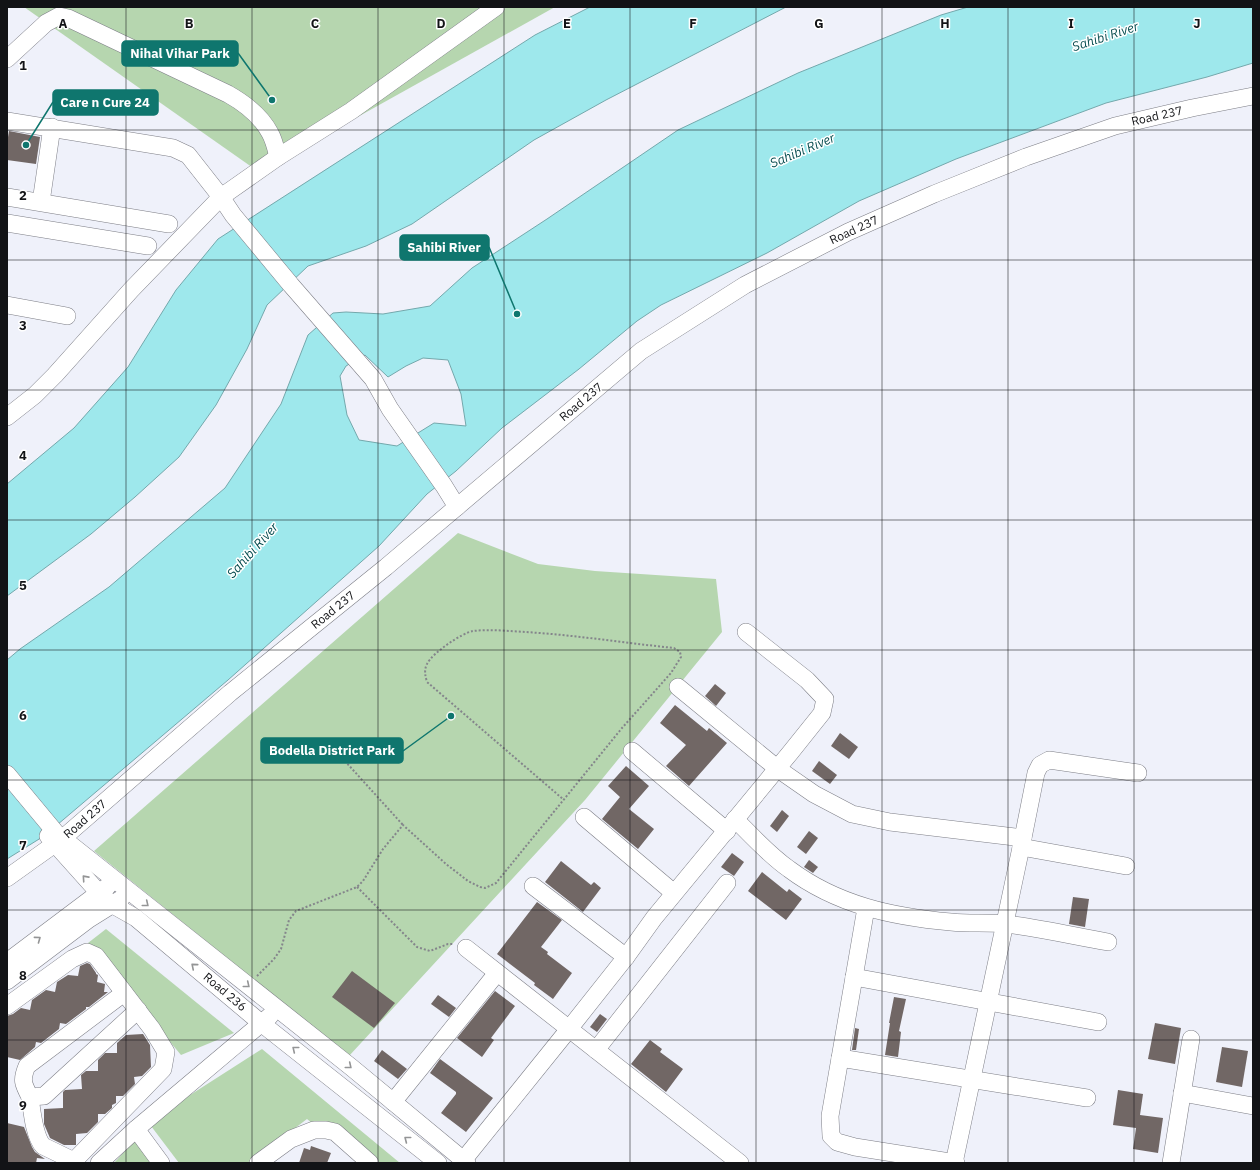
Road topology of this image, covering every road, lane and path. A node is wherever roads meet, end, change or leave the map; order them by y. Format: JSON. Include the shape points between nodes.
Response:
{"nodes":[{"id":1,"x":496,"y":7,"type":"edge"},
{"id":2,"x":61,"y":12,"type":"edge"},
{"id":3,"x":7,"y":59,"type":"edge"},
{"id":4,"x":1253,"y":96,"type":"edge"},
{"id":5,"x":7,"y":120,"type":"edge"},
{"id":6,"x":52,"y":128,"type":"junction"},
{"id":7,"x":278,"y":157,"type":"junction"},
{"id":8,"x":7,"y":197,"type":"edge"},
{"id":9,"x":221,"y":197,"type":"junction"},
{"id":10,"x":41,"y":202,"type":"junction"},
{"id":11,"x":7,"y":223,"type":"edge"},
{"id":12,"x":169,"y":224,"type":"dead end"},
{"id":13,"x":148,"y":246,"type":"dead end"},
{"id":14,"x":7,"y":305,"type":"edge"},
{"id":15,"x":67,"y":316,"type":"dead end"},
{"id":16,"x":7,"y":417,"type":"edge"},
{"id":17,"x":457,"y":507,"type":"junction"},
{"id":18,"x":746,"y":632,"type":"dead end"},
{"id":19,"x":678,"y":687,"type":"dead end"},
{"id":20,"x":334,"y":749,"type":"dead end"},
{"id":21,"x":632,"y":751,"type":"dead end"},
{"id":22,"x":778,"y":769,"type":"junction"},
{"id":23,"x":1138,"y":773,"type":"dead end"},
{"id":24,"x":7,"y":774,"type":"edge"},
{"id":25,"x":7,"y":788,"type":"edge"},
{"id":26,"x":564,"y":800,"type":"junction"},
{"id":27,"x":584,"y":817,"type":"dead end"},
{"id":28,"x":403,"y":825,"type":"junction"},
{"id":29,"x":731,"y":825,"type":"junction"},
{"id":30,"x":56,"y":838,"type":"junction"},
{"id":31,"x":1022,"y":843,"type":"junction"},
{"id":32,"x":1126,"y":866,"type":"dead end"},
{"id":33,"x":7,"y":878,"type":"edge"},
{"id":34,"x":115,"y":880,"type":"junction"},
{"id":35,"x":727,"y":883,"type":"dead end"},
{"id":36,"x":533,"y":886,"type":"dead end"},
{"id":37,"x":357,"y":887,"type":"junction"},
{"id":38,"x":130,"y":891,"type":"junction"},
{"id":39,"x":99,"y":893,"type":"junction"},
{"id":40,"x":674,"y":893,"type":"junction"},
{"id":41,"x":113,"y":904,"type":"junction"},
{"id":42,"x":866,"y":908,"type":"junction"},
{"id":43,"x":1005,"y":924,"type":"junction"},
{"id":44,"x":1108,"y":942,"type":"dead end"},
{"id":45,"x":466,"y":948,"type":"joint"},
{"id":46,"x":626,"y":957,"type":"junction"},
{"id":47,"x":7,"y":962,"type":"edge"},
{"id":48,"x":261,"y":972,"type":"dead end"},
{"id":49,"x":497,"y":973,"type":"junction"},
{"id":50,"x":854,"y":976,"type":"junction"},
{"id":51,"x":7,"y":981,"type":"edge"},
{"id":52,"x":124,"y":993,"type":"junction"},
{"id":53,"x":988,"y":1002,"type":"junction"},
{"id":54,"x":7,"y":1006,"type":"edge"},
{"id":55,"x":138,"y":1010,"type":"junction"},
{"id":56,"x":278,"y":1010,"type":"junction"},
{"id":57,"x":261,"y":1022,"type":"junction"},
{"id":58,"x":1098,"y":1022,"type":"dead end"},
{"id":59,"x":569,"y":1029,"type":"junction"},
{"id":60,"x":1191,"y":1039,"type":"dead end"},
{"id":61,"x":596,"y":1050,"type":"junction"},
{"id":62,"x":840,"y":1058,"type":"junction"},
{"id":63,"x":972,"y":1080,"type":"junction"},
{"id":64,"x":1182,"y":1093,"type":"junction"},
{"id":65,"x":30,"y":1097,"type":"junction"},
{"id":66,"x":1087,"y":1098,"type":"dead end"},
{"id":67,"x":393,"y":1102,"type":"junction"},
{"id":68,"x":126,"y":1106,"type":"junction"},
{"id":69,"x":1253,"y":1106,"type":"edge"},
{"id":70,"x":139,"y":1126,"type":"junction"},
{"id":71,"x":466,"y":1158,"type":"edge"},
{"id":72,"x":73,"y":1162,"type":"edge"},
{"id":73,"x":99,"y":1163,"type":"edge"},
{"id":74,"x":161,"y":1163,"type":"edge"},
{"id":75,"x":258,"y":1163,"type":"edge"},
{"id":76,"x":370,"y":1163,"type":"edge"},
{"id":77,"x":438,"y":1163,"type":"edge"},
{"id":78,"x":740,"y":1163,"type":"edge"},
{"id":79,"x":955,"y":1163,"type":"edge"},
{"id":80,"x":1171,"y":1163,"type":"edge"}],
"edges":[{"from":1,"to":7,"type":"street","via":[[351,111]]},
{"from":2,"to":3,"type":"street"},
{"from":2,"to":7,"type":"street","via":[[68,18],[241,102],[270,133]]},
{"from":4,"to":17,"type":"street","name":"Road 237","via":[[1115,126],[1026,157],[848,232],[745,285],[641,351]]},
{"from":5,"to":6,"type":"street"},
{"from":6,"to":9,"type":"street","via":[[173,148],[188,155]]},
{"from":6,"to":10,"type":"street"},
{"from":7,"to":9,"type":"street"},
{"from":8,"to":10,"type":"street"},
{"from":9,"to":16,"type":"street","via":[[131,290],[55,375]]},
{"from":9,"to":17,"type":"street","via":[[291,285],[373,379],[390,409]]},
{"from":10,"to":12,"type":"street"},
{"from":11,"to":13,"type":"street"},
{"from":14,"to":15,"type":"street"},
{"from":17,"to":30,"type":"street","name":"Road 237"},
{"from":18,"to":22,"type":"street","via":[[807,680],[825,698],[822,713]]},
{"from":19,"to":22,"type":"street"},
{"from":20,"to":28,"type":"path"},
{"from":21,"to":29,"type":"street"},
{"from":22,"to":29,"type":"street"},
{"from":22,"to":31,"type":"street","via":[[814,794],[852,814]]},
{"from":23,"to":31,"type":"street","via":[[1049,760],[1040,765],[1036,773]]},
{"from":24,"to":30,"type":"street"},
{"from":25,"to":30,"type":"street"},
{"from":26,"to":26,"type":"path","via":[[427,682],[424,672],[427,663],[436,652],[472,631],[542,633],[674,648],[680,652],[681,657],[671,673],[622,728]]},
{"from":26,"to":28,"type":"path","via":[[496,883],[485,888],[468,881]]},
{"from":27,"to":40,"type":"street"},
{"from":28,"to":37,"type":"path"},
{"from":29,"to":40,"type":"street"},
{"from":29,"to":42,"type":"street","via":[[810,883]]},
{"from":30,"to":33,"type":"street","name":"Road 237"},
{"from":30,"to":34,"type":"street"},
{"from":39,"to":30,"type":"street","name":"Road 236","one_way":true},
{"from":31,"to":32,"type":"street"},
{"from":31,"to":43,"type":"street"},
{"from":34,"to":38,"type":"street"},
{"from":34,"to":39,"type":"street"},
{"from":35,"to":61,"type":"street"},
{"from":36,"to":46,"type":"street"},
{"from":37,"to":45,"type":"path","via":[[417,947],[430,951],[448,944]]},
{"from":37,"to":48,"type":"path","via":[[296,911],[289,920],[281,949]]},
{"from":38,"to":41,"type":"street"},
{"from":38,"to":56,"type":"street","one_way":true},
{"from":39,"to":41,"type":"street","name":"Road 236"},
{"from":47,"to":39,"type":"street","one_way":true},
{"from":40,"to":46,"type":"street"},
{"from":41,"to":51,"type":"street"},
{"from":57,"to":41,"type":"street","name":"Road 236","one_way":true,"via":[[136,918]]},
{"from":42,"to":43,"type":"street","via":[[953,923]]},
{"from":42,"to":50,"type":"street"},
{"from":43,"to":44,"type":"street"},
{"from":43,"to":53,"type":"street"},
{"from":45,"to":49,"type":"street"},
{"from":46,"to":59,"type":"street"},
{"from":49,"to":59,"type":"street"},
{"from":49,"to":67,"type":"street"},
{"from":50,"to":53,"type":"street"},
{"from":50,"to":62,"type":"street"},
{"from":52,"to":54,"type":"street","via":[[96,956],[87,952],[72,959]]},
{"from":52,"to":55,"type":"street"},
{"from":52,"to":65,"type":"street","via":[[27,1066],[23,1075],[23,1085]]},
{"from":53,"to":58,"type":"street"},
{"from":53,"to":63,"type":"street"},
{"from":55,"to":65,"type":"street","via":[[44,1096]]},
{"from":55,"to":68,"type":"street","via":[[166,1052],[163,1069]]},
{"from":56,"to":57,"type":"street"},
{"from":56,"to":67,"type":"street","one_way":true},
{"from":57,"to":70,"type":"street"},
{"from":77,"to":57,"type":"street","name":"Road 236","one_way":true},
{"from":59,"to":61,"type":"street"},
{"from":59,"to":71,"type":"street"},
{"from":60,"to":64,"type":"street"},
{"from":61,"to":78,"type":"street"},
{"from":62,"to":63,"type":"street"},
{"from":62,"to":79,"type":"street","via":[[830,1116],[830,1136],[837,1142],[855,1147]]},
{"from":63,"to":66,"type":"street"},
{"from":63,"to":79,"type":"street"},
{"from":64,"to":69,"type":"street"},
{"from":64,"to":80,"type":"street"},
{"from":65,"to":72,"type":"street","via":[[40,1142]]},
{"from":67,"to":71,"type":"street"},
{"from":68,"to":70,"type":"street"},
{"from":68,"to":72,"type":"street"},
{"from":70,"to":73,"type":"street"},
{"from":70,"to":74,"type":"street"},
{"from":75,"to":76,"type":"street","via":[[291,1139],[314,1130],[335,1132]]}]}
